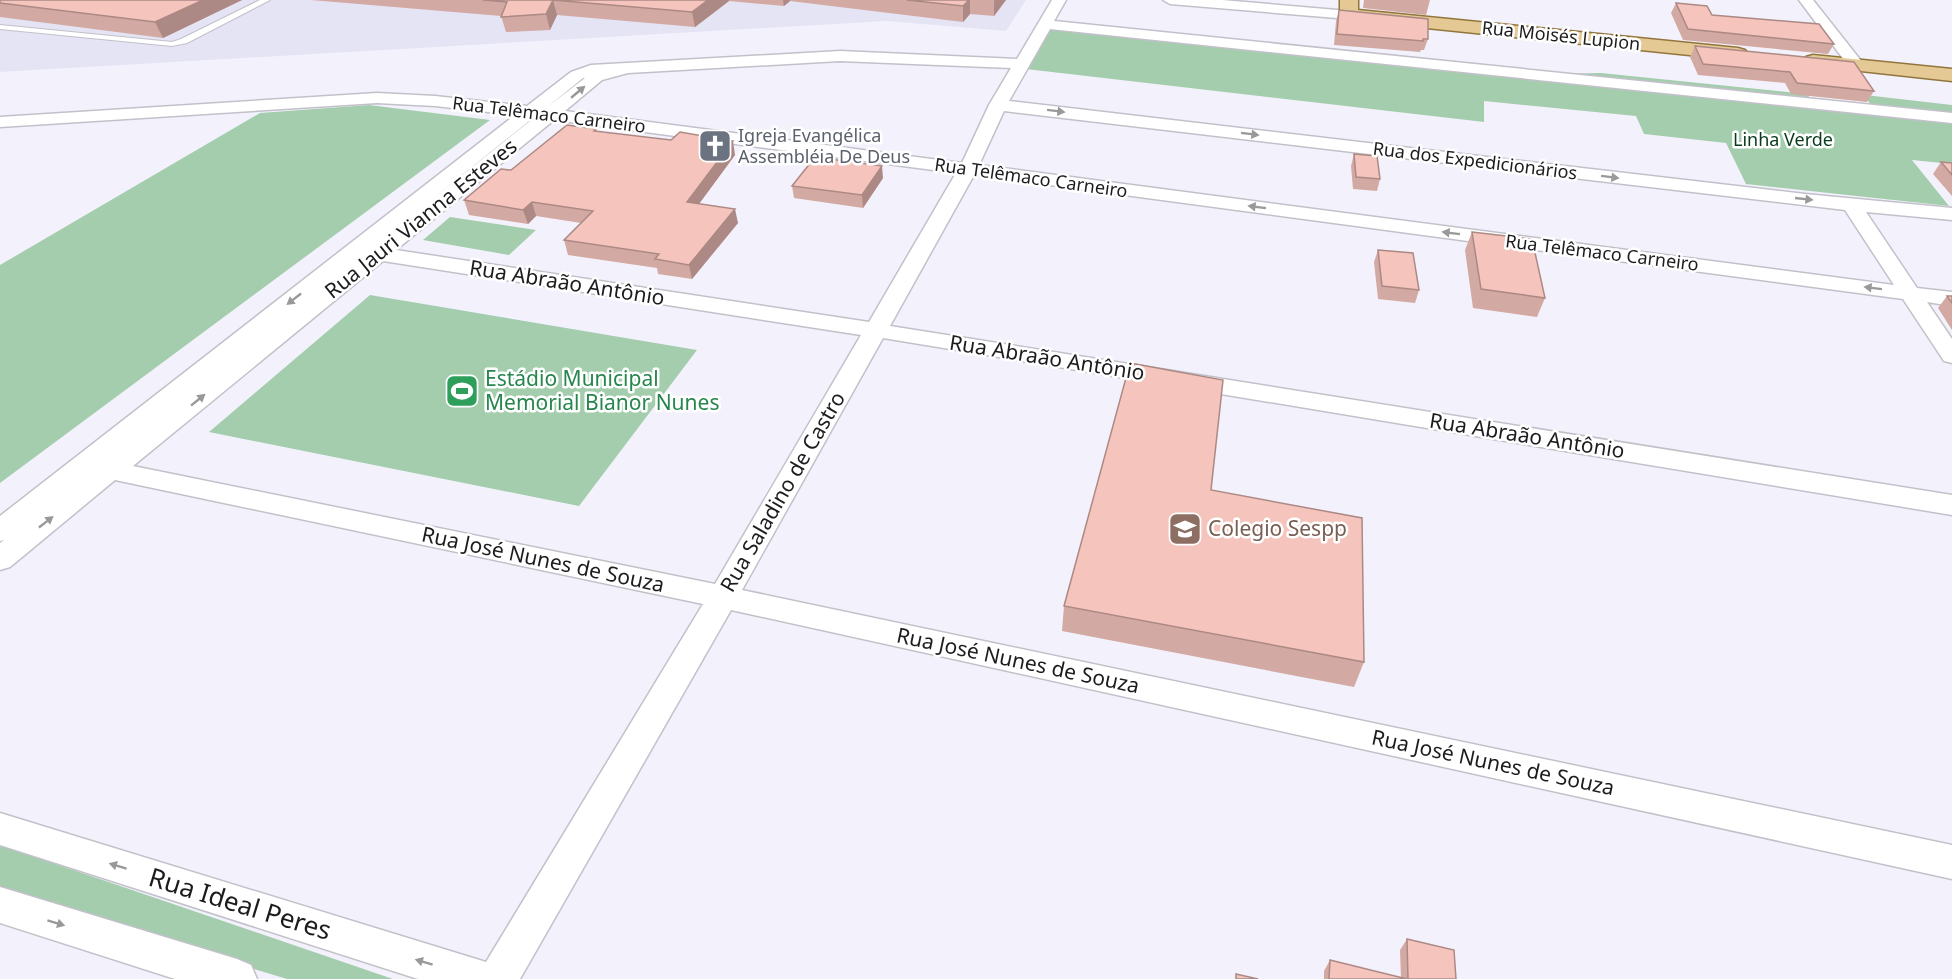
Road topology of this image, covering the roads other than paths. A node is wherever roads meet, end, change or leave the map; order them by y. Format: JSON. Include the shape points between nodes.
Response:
{"nodes":[{"id":1,"x":266,"y":0,"type":"edge"},
{"id":2,"x":1059,"y":0,"type":"edge"},
{"id":3,"x":1170,"y":0,"type":"edge"},
{"id":4,"x":1806,"y":0,"type":"edge"},
{"id":5,"x":1349,"y":8,"type":"edge"},
{"id":6,"x":1043,"y":24,"type":"junction"},
{"id":7,"x":0,"y":27,"type":"edge"},
{"id":8,"x":1762,"y":56,"type":"edge"},
{"id":9,"x":1797,"y":60,"type":"edge"},
{"id":10,"x":1020,"y":64,"type":"junction"},
{"id":11,"x":1856,"y":65,"type":"junction"},
{"id":12,"x":1952,"y":75,"type":"edge"},
{"id":13,"x":998,"y":105,"type":"junction"},
{"id":14,"x":541,"y":113,"type":"junction"},
{"id":15,"x":1952,"y":118,"type":"edge"},
{"id":16,"x":0,"y":122,"type":"edge"},
{"id":17,"x":968,"y":169,"type":"junction"},
{"id":18,"x":1850,"y":203,"type":"junction"},
{"id":19,"x":1952,"y":214,"type":"edge"},
{"id":20,"x":366,"y":252,"type":"junction"},
{"id":21,"x":1911,"y":293,"type":"junction"},
{"id":22,"x":1952,"y":298,"type":"edge"},
{"id":23,"x":875,"y":330,"type":"junction"},
{"id":24,"x":1952,"y":356,"type":"edge"},
{"id":25,"x":97,"y":468,"type":"junction"},
{"id":26,"x":1952,"y":505,"type":"edge"},
{"id":27,"x":0,"y":531,"type":"edge"},
{"id":28,"x":0,"y":559,"type":"edge"},
{"id":29,"x":723,"y":597,"type":"junction"},
{"id":30,"x":0,"y":829,"type":"edge"},
{"id":31,"x":1952,"y":862,"type":"edge"},
{"id":32,"x":0,"y":905,"type":"edge"},
{"id":33,"x":237,"y":979,"type":"edge"},
{"id":34,"x":480,"y":979,"type":"edge"},
{"id":35,"x":498,"y":979,"type":"edge"}],
"edges":[{"from":1,"to":7,"type":"lane","via":[[171,44]]},
{"from":2,"to":6,"type":"street","name":"Rua Saladino de Castro"},
{"from":3,"to":5,"type":"street","name":"Rua Moisés Lupion"},
{"from":4,"to":11,"type":"street"},
{"from":5,"to":8,"type":"main road","name":"Rua Moisés Lupion"},
{"from":6,"to":10,"type":"street","name":"Rua Saladino de Castro"},
{"from":6,"to":15,"type":"street"},
{"from":9,"to":11,"type":"main road"},
{"from":10,"to":13,"type":"street","name":"Rua Saladino de Castro"},
{"from":10,"to":14,"type":"street","name":"Rua Jauri Vianna Esteves","via":[[840,56],[627,68],[596,77]]},
{"from":11,"to":12,"type":"main road"},
{"from":13,"to":17,"type":"street","name":"Rua Saladino de Castro"},
{"from":13,"to":18,"type":"street","name":"Rua dos Expedicionários","one_way":true},
{"from":14,"to":16,"type":"street","name":"Rua Telêmaco Carneiro","via":[[377,98]]},
{"from":14,"to":17,"type":"street","name":"Rua Telêmaco Carneiro"},
{"from":14,"to":20,"type":"street","name":"Rua Jauri Vianna Esteves"},
{"from":21,"to":17,"type":"street","name":"Rua Telêmaco Carneiro","one_way":true},
{"from":17,"to":23,"type":"street","name":"Rua Saladino de Castro"},
{"from":18,"to":19,"type":"street","name":"Rua dos Expedicionários"},
{"from":18,"to":21,"type":"street"},
{"from":20,"to":23,"type":"street","name":"Rua Abraão Antônio"},
{"from":20,"to":25,"type":"street","name":"Rua Jauri Vianna Esteves"},
{"from":21,"to":22,"type":"street","name":"Rua Telêmaco Carneiro"},
{"from":21,"to":24,"type":"street"},
{"from":23,"to":26,"type":"street","name":"Rua Abraão Antônio"},
{"from":23,"to":29,"type":"street","name":"Rua Saladino de Castro"},
{"from":25,"to":27,"type":"street","name":"Rua Jauri Vianna Esteves"},
{"from":28,"to":25,"type":"street","name":"Rua Jauri Vianna Esteves","one_way":true},
{"from":25,"to":29,"type":"street","name":"Rua José Nunes de Souza"},
{"from":29,"to":31,"type":"street","name":"Rua José Nunes de Souza"},
{"from":29,"to":35,"type":"street","name":"Rua Saladino de Castro"},
{"from":34,"to":30,"type":"street","name":"Rua Ideal Peres","one_way":true},
{"from":32,"to":33,"type":"street","one_way":true}]}
